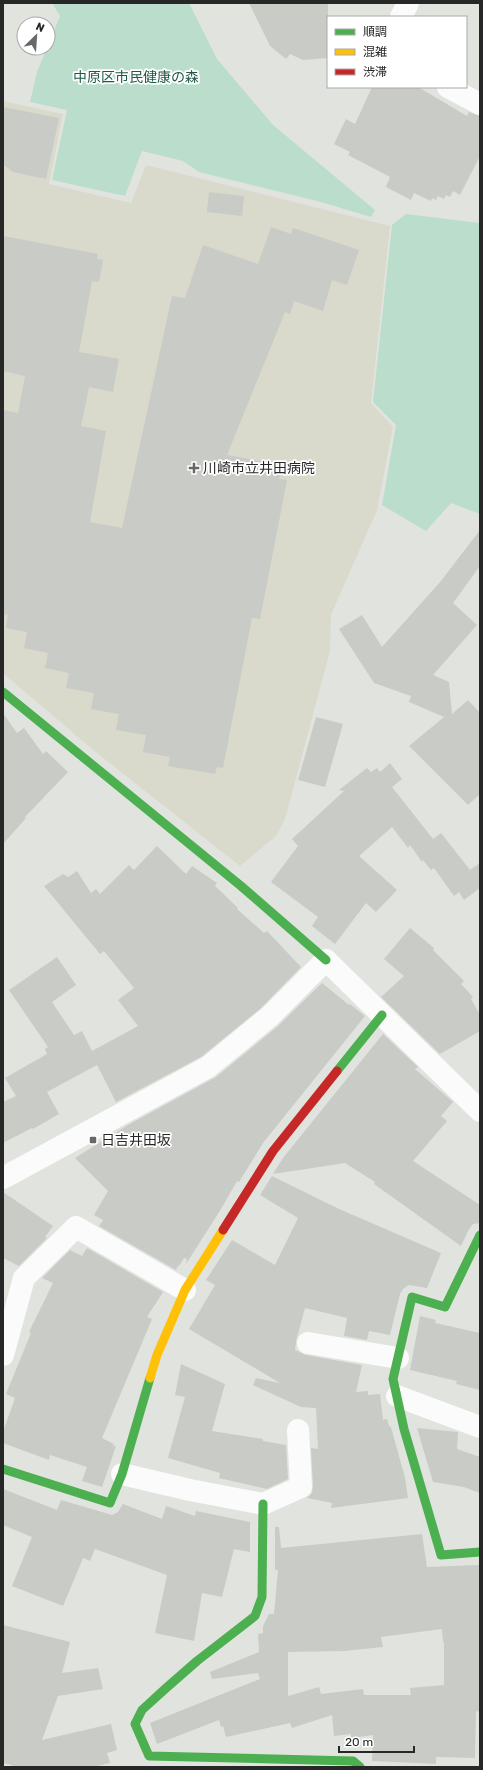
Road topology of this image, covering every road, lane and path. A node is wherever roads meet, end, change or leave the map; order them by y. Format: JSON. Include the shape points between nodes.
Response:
{"nodes":[{"id":1,"x":408,"y":3,"type":"edge"},
{"id":2,"x":402,"y":16,"type":"edge"},
{"id":3,"x":450,"y":88,"type":"edge"},
{"id":4,"x":480,"y":104,"type":"edge"},
{"id":5,"x":5,"y":698,"type":"edge"},
{"id":6,"x":326,"y":960,"type":"junction"},
{"id":7,"x":382,"y":1014,"type":"junction"},
{"id":8,"x":480,"y":1112,"type":"edge"},
{"id":9,"x":3,"y":1178,"type":"edge"},
{"id":10,"x":480,"y":1235,"type":"edge"},
{"id":11,"x":185,"y":1290,"type":"junction"},
{"id":12,"x":308,"y":1343,"type":"dead end"},
{"id":13,"x":3,"y":1355,"type":"edge"},
{"id":14,"x":398,"y":1358,"type":"junction"},
{"id":15,"x":397,"y":1396,"type":"junction"},
{"id":16,"x":480,"y":1427,"type":"edge"},
{"id":17,"x":298,"y":1430,"type":"dead end"},
{"id":18,"x":3,"y":1469,"type":"edge"},
{"id":19,"x":122,"y":1474,"type":"junction"},
{"id":20,"x":263,"y":1504,"type":"junction"},
{"id":21,"x":480,"y":1552,"type":"edge"},
{"id":22,"x":360,"y":1767,"type":"edge"}],
"edges":[{"from":1,"to":2,"type":"street"},
{"from":3,"to":4,"type":"street"},
{"from":5,"to":6,"type":"street","via":[[241,886]]},
{"from":6,"to":7,"type":"street"},
{"from":6,"to":9,"type":"street","via":[[269,1017],[208,1067]]},
{"from":7,"to":8,"type":"street"},
{"from":7,"to":11,"type":"street","via":[[273,1151]]},
{"from":10,"to":14,"type":"street","via":[[445,1306],[412,1297]]},
{"from":11,"to":13,"type":"street","via":[[76,1227],[24,1278]]},
{"from":11,"to":19,"type":"street","via":[[157,1355]]},
{"from":12,"to":14,"type":"street"},
{"from":14,"to":15,"type":"street","via":[[393,1379]]},
{"from":15,"to":16,"type":"street"},
{"from":15,"to":21,"type":"street","via":[[441,1555]]},
{"from":17,"to":20,"type":"street","via":[[301,1487]]},
{"from":18,"to":19,"type":"street","via":[[110,1503]]},
{"from":19,"to":20,"type":"street"},
{"from":20,"to":22,"type":"street","via":[[262,1597],[255,1616],[165,1689],[142,1710],[135,1724],[149,1756],[353,1761]]}]}
